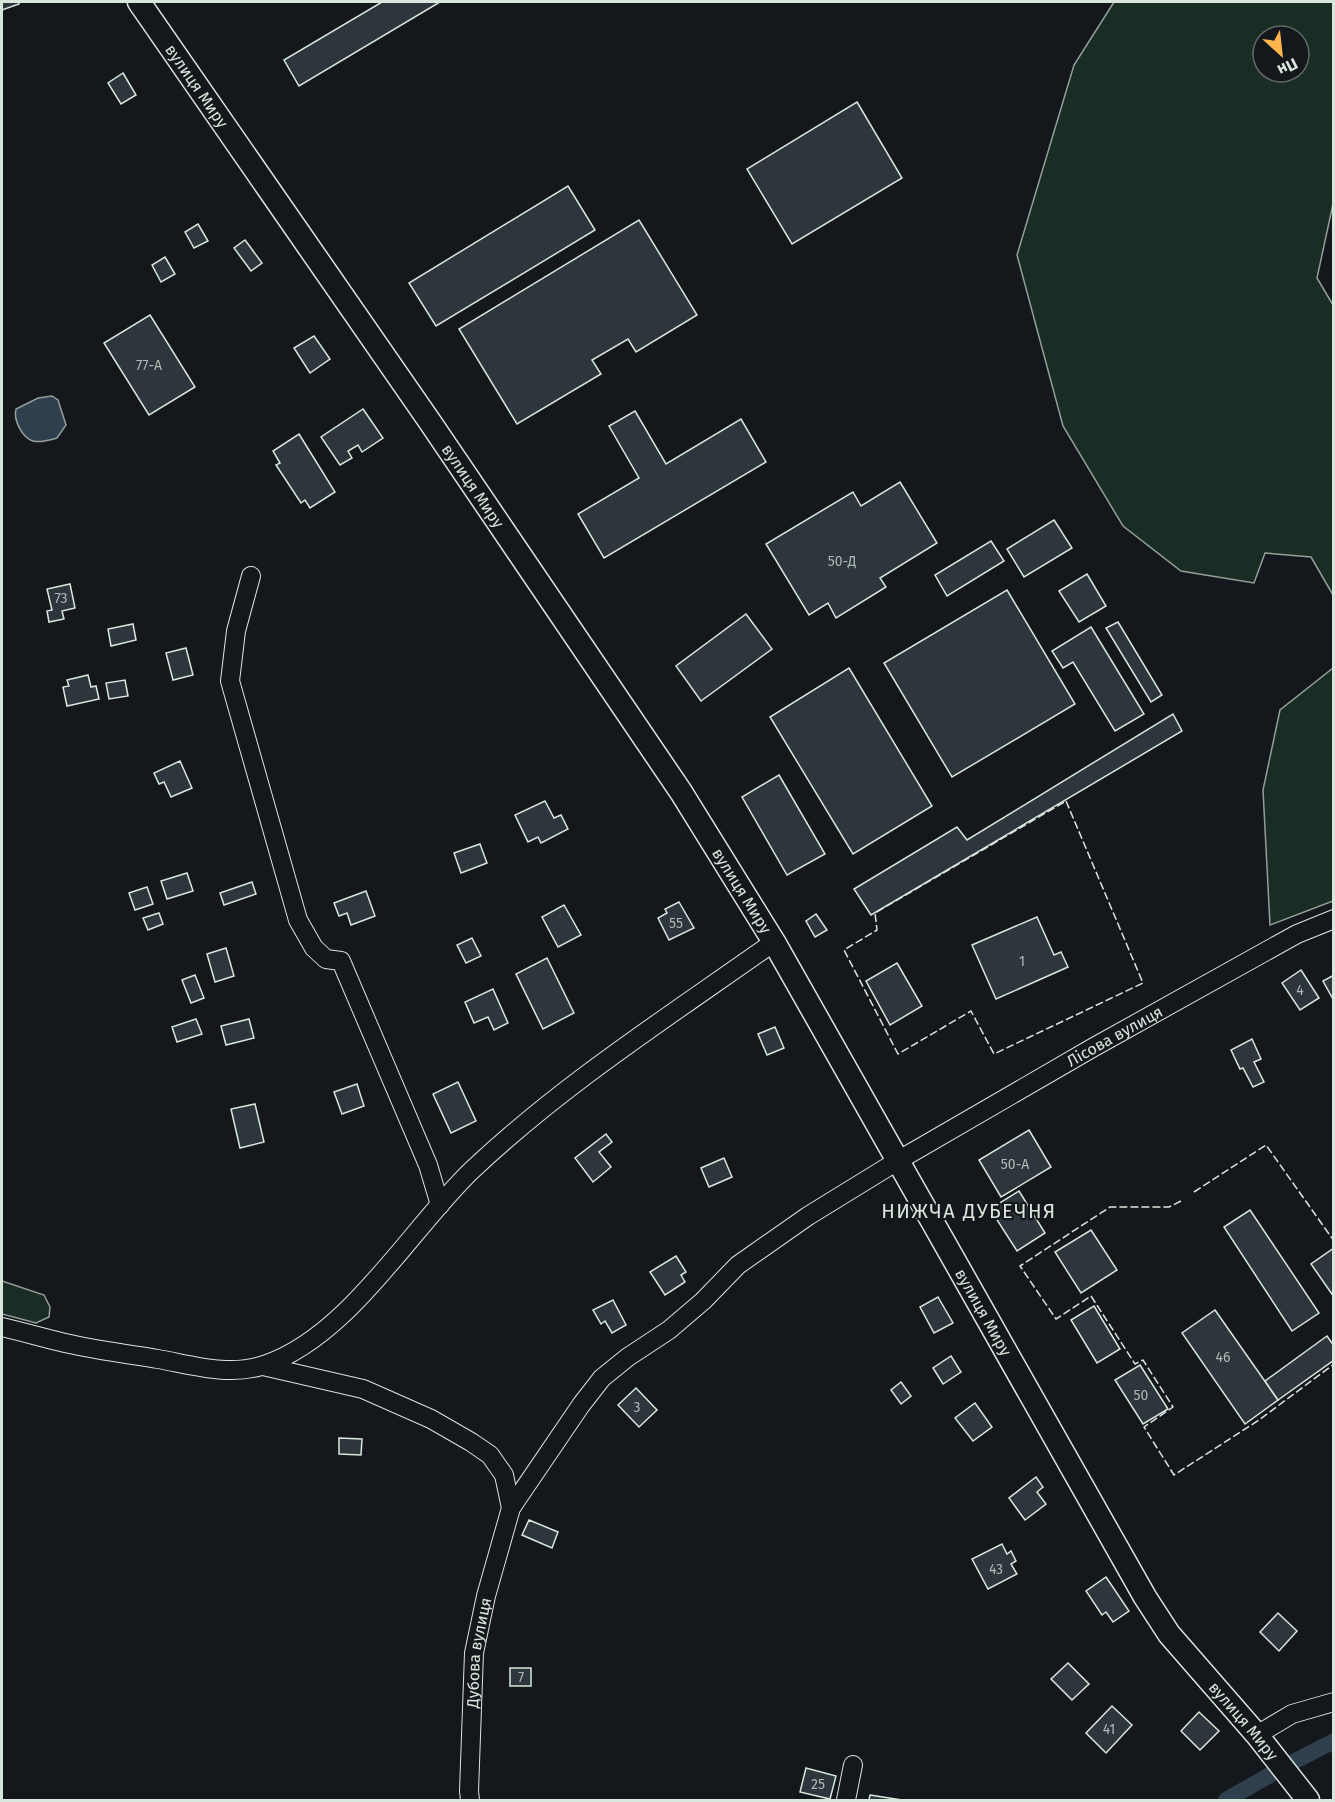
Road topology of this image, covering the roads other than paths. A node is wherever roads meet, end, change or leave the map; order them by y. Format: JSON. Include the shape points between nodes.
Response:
{"nodes":[{"id":1,"x":139,"y":2,"type":"edge"},
{"id":2,"x":251,"y":576,"type":"dead end"},
{"id":3,"x":1334,"y":919,"type":"edge"},
{"id":4,"x":774,"y":942,"type":"junction"},
{"id":5,"x":898,"y":1160,"type":"junction"},
{"id":6,"x":440,"y":1205,"type":"junction"},
{"id":7,"x":2,"y":1327,"type":"edge"},
{"id":8,"x":262,"y":1366,"type":"junction"},
{"id":9,"x":511,"y":1508,"type":"junction"},
{"id":10,"x":1334,"y":1702,"type":"edge"},
{"id":11,"x":1257,"y":1736,"type":"junction"},
{"id":12,"x":853,"y":1765,"type":"dead end"},
{"id":13,"x":470,"y":1800,"type":"edge"},
{"id":14,"x":846,"y":1800,"type":"edge"},
{"id":15,"x":1308,"y":1800,"type":"edge"}],
"edges":[{"from":1,"to":4,"type":"main road","name":"вулиця Миру","via":[[626,710]]},
{"from":2,"to":6,"type":"street","via":[[236,631],[230,681],[298,920],[314,948],[326,959],[341,961],[428,1165]]},
{"from":3,"to":5,"type":"street","name":"Лісова вулиця","via":[[1232,969]]},
{"from":4,"to":5,"type":"main road","name":"вулиця Миру"},
{"from":4,"to":6,"type":"street","via":[[586,1075],[487,1157]]},
{"from":5,"to":9,"type":"street","name":"Лісова вулиця","via":[[769,1242],[738,1265],[669,1330],[602,1378]]},
{"from":5,"to":11,"type":"main road","name":"вулиця Миру","via":[[1145,1597],[1193,1664]]},
{"from":6,"to":8,"type":"street","via":[[351,1306],[292,1354]]},
{"from":7,"to":8,"type":"street","via":[[65,1343],[230,1371]]},
{"from":8,"to":9,"type":"street","via":[[363,1389],[441,1425],[490,1455],[504,1475]]},
{"from":9,"to":13,"type":"street","name":"Дубова вулиця","via":[[474,1653]]},
{"from":10,"to":11,"type":"street","via":[[1292,1714]]},
{"from":11,"to":15,"type":"main road","name":"вулиця Миру"},
{"from":12,"to":14,"type":"street"}]}
